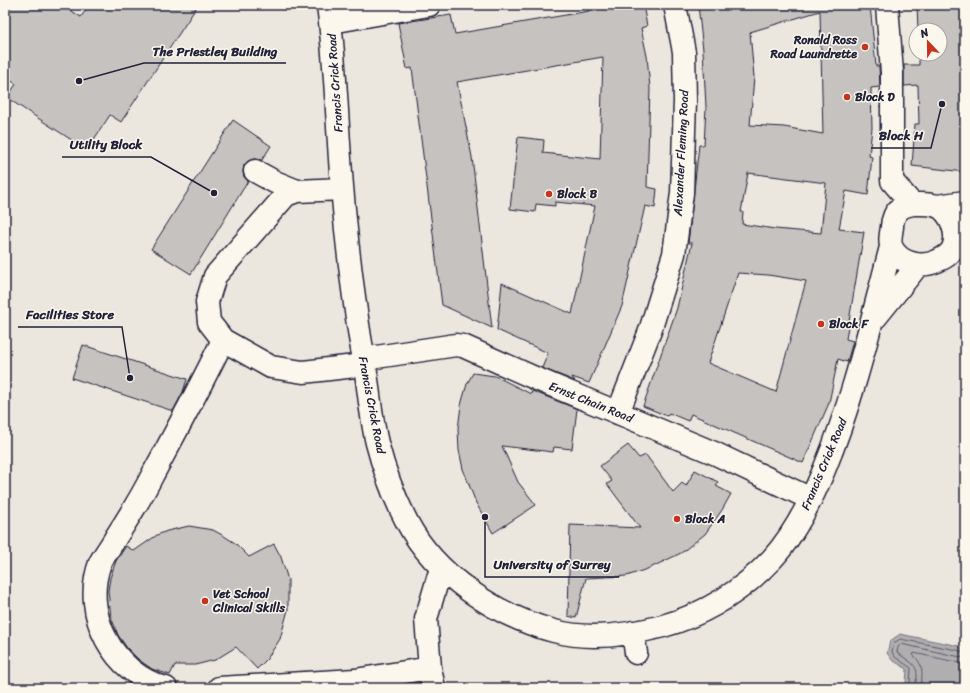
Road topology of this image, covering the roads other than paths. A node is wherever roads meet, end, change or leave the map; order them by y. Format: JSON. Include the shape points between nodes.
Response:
{"nodes":[{"id":1,"x":429,"y":5,"type":"edge"},
{"id":2,"x":675,"y":5,"type":"edge"},
{"id":3,"x":887,"y":5,"type":"edge"},
{"id":4,"x":330,"y":14,"type":"edge"},
{"id":5,"x":255,"y":171,"type":"dead end"},
{"id":6,"x":342,"y":189,"type":"junction"},
{"id":7,"x":297,"y":191,"type":"junction"},
{"id":8,"x":965,"y":202,"type":"edge"},
{"id":9,"x":912,"y":204,"type":"junction"},
{"id":10,"x":937,"y":206,"type":"junction"},
{"id":11,"x":960,"y":233,"type":"edge"},
{"id":12,"x":891,"y":247,"type":"junction"},
{"id":13,"x":918,"y":265,"type":"junction"},
{"id":14,"x":872,"y":322,"type":"junction"},
{"id":15,"x":223,"y":340,"type":"junction"},
{"id":16,"x":364,"y":362,"type":"junction"},
{"id":17,"x":618,"y":413,"type":"junction"},
{"id":18,"x":811,"y":499,"type":"junction"},
{"id":19,"x":441,"y":568,"type":"junction"},
{"id":20,"x":432,"y":678,"type":"edge"},
{"id":21,"x":166,"y":688,"type":"edge"},
{"id":22,"x":219,"y":688,"type":"edge"}],
"edges":[{"from":1,"to":4,"type":"street"},
{"from":2,"to":17,"type":"street","name":"Alexander Fleming Road","via":[[684,52],[685,101],[682,193],[674,254],[650,331]]},
{"from":3,"to":9,"type":"street","via":[[892,73],[892,181]]},
{"from":4,"to":6,"type":"street","name":"Francis Crick Road"},
{"from":5,"to":7,"type":"street"},
{"from":6,"to":7,"type":"street"},
{"from":6,"to":16,"type":"street","name":"Francis Crick Road"},
{"from":7,"to":15,"type":"street","via":[[286,195],[215,276],[208,294],[207,312],[209,322]]},
{"from":8,"to":10,"type":"street"},
{"from":9,"to":10,"type":"street"},
{"from":9,"to":12,"type":"street","via":[[900,209],[892,220]]},
{"from":10,"to":11,"type":"street","via":[[944,211]]},
{"from":11,"to":13,"type":"street","via":[[949,255],[930,264]]},
{"from":12,"to":13,"type":"street","via":[[898,256]]},
{"from":12,"to":14,"type":"street","name":"Francis Crick Road"},
{"from":13,"to":14,"type":"street","name":"Francis Crick Road"},
{"from":14,"to":18,"type":"street","name":"Francis Crick Road","via":[[854,390],[837,439]]},
{"from":15,"to":16,"type":"street","name":"Ernst Chain Road","via":[[271,367],[303,372]]},
{"from":15,"to":21,"type":"street","via":[[153,474],[100,563],[96,588],[96,612],[100,629],[122,661],[150,684]]},
{"from":16,"to":17,"type":"street","name":"Ernst Chain Road","via":[[441,347],[463,346]]},
{"from":16,"to":19,"type":"street","name":"Francis Crick Road","via":[[377,442],[392,488],[407,523],[426,552]]},
{"from":17,"to":18,"type":"street","name":"Ernst Chain Road","via":[[714,453]]},
{"from":18,"to":19,"type":"street","name":"Francis Crick Road","via":[[774,557],[745,585],[690,617],[660,626],[635,643],[610,634],[562,633],[542,628],[495,606]]},
{"from":19,"to":20,"type":"street","via":[[426,619]]},
{"from":20,"to":22,"type":"street"}]}
